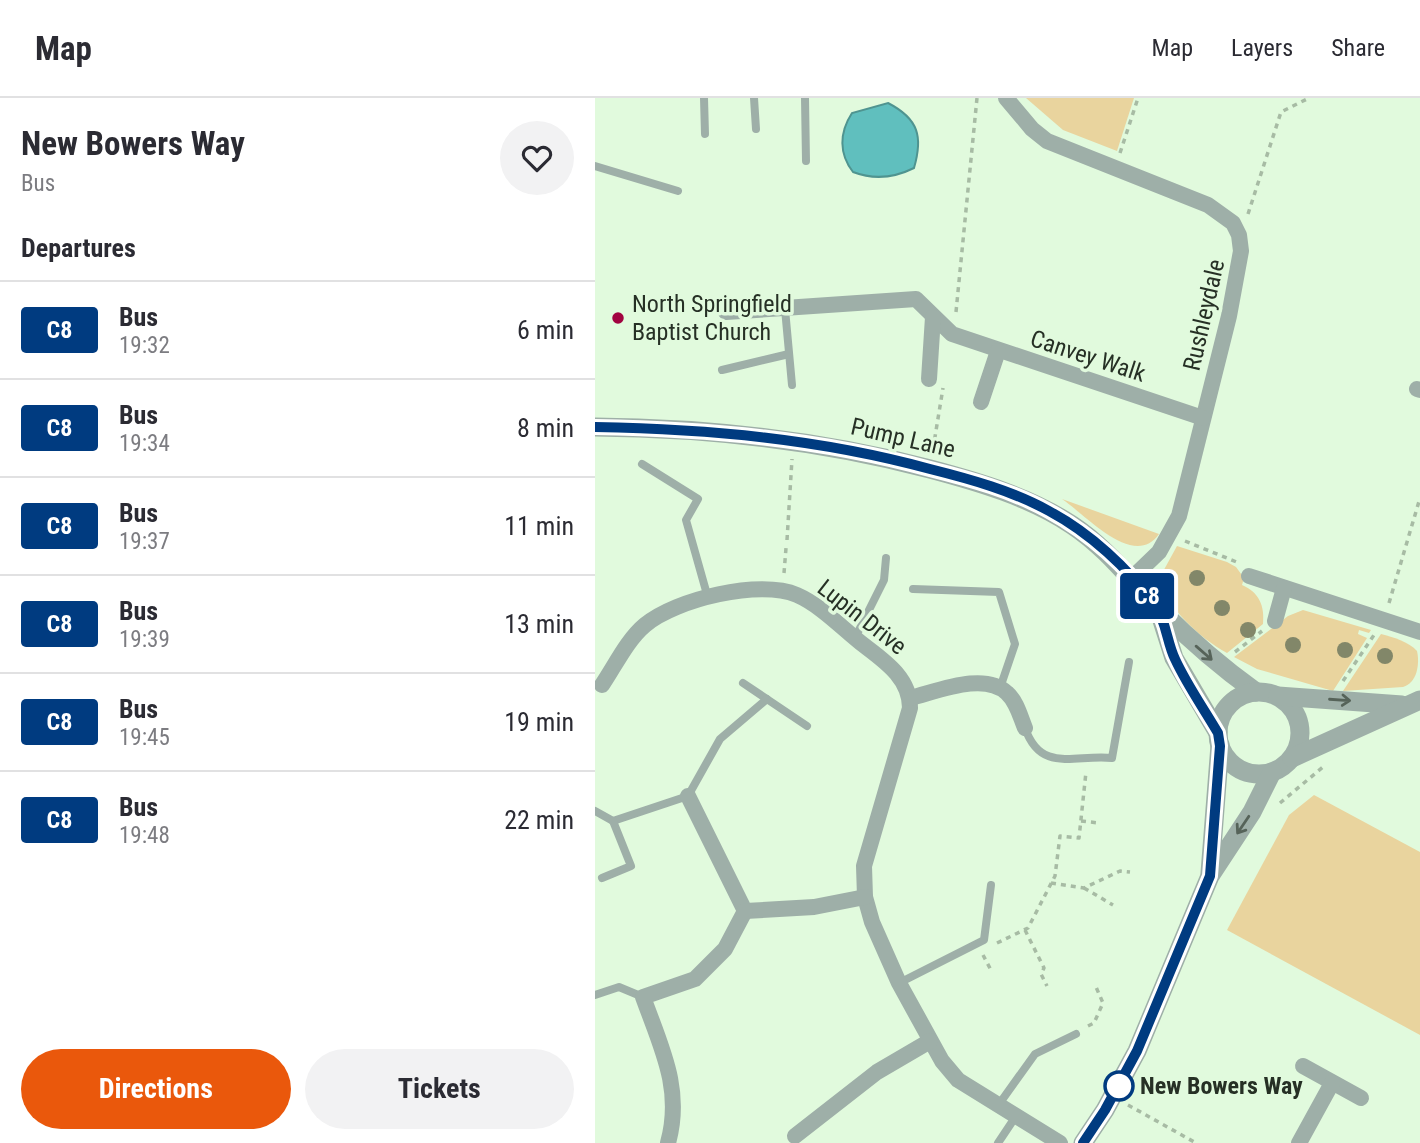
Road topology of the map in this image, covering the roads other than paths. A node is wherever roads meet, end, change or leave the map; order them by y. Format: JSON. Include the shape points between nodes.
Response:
{"nodes":[{"id":1,"x":704,"y":98,"type":"edge"},
{"id":2,"x":754,"y":98,"type":"edge"},
{"id":3,"x":805,"y":98,"type":"edge"},
{"id":4,"x":1006,"y":98,"type":"edge"},
{"id":5,"x":756,"y":130,"type":"dead end"},
{"id":6,"x":705,"y":134,"type":"dead end"},
{"id":7,"x":806,"y":161,"type":"dead end"},
{"id":8,"x":595,"y":166,"type":"edge"},
{"id":9,"x":678,"y":191,"type":"dead end"},
{"id":10,"x":785,"y":309,"type":"junction"},
{"id":11,"x":726,"y":312,"type":"dead end"},
{"id":12,"x":933,"y":317,"type":"junction"},
{"id":13,"x":998,"y":351,"type":"junction"},
{"id":14,"x":789,"y":355,"type":"junction"},
{"id":15,"x":722,"y":370,"type":"dead end"},
{"id":16,"x":929,"y":379,"type":"dead end"},
{"id":17,"x":792,"y":385,"type":"dead end"},
{"id":18,"x":981,"y":402,"type":"dead end"},
{"id":19,"x":1203,"y":418,"type":"junction"},
{"id":20,"x":595,"y":427,"type":"edge"},
{"id":21,"x":642,"y":464,"type":"dead end"},
{"id":22,"x":886,"y":558,"type":"dead end"},
{"id":23,"x":1249,"y":576,"type":"road end"},
{"id":24,"x":1132,"y":578,"type":"junction"},
{"id":25,"x":1284,"y":588,"type":"junction"},
{"id":26,"x":913,"y":589,"type":"dead end"},
{"id":27,"x":708,"y":598,"type":"junction"},
{"id":28,"x":1157,"y":607,"type":"junction"},
{"id":29,"x":1275,"y":621,"type":"road end"},
{"id":30,"x":1420,"y":632,"type":"edge"},
{"id":31,"x":855,"y":638,"type":"junction"},
{"id":32,"x":1129,"y":662,"type":"dead end"},
{"id":33,"x":599,"y":683,"type":"edge"},
{"id":34,"x":743,"y":683,"type":"dead end"},
{"id":35,"x":1000,"y":688,"type":"junction"},
{"id":36,"x":1256,"y":692,"type":"junction"},
{"id":37,"x":1278,"y":696,"type":"junction"},
{"id":38,"x":910,"y":698,"type":"junction"},
{"id":39,"x":768,"y":699,"type":"junction"},
{"id":40,"x":1411,"y":702,"type":"edge"},
{"id":41,"x":807,"y":726,"type":"dead end"},
{"id":42,"x":1025,"y":728,"type":"joint"},
{"id":43,"x":1219,"y":739,"type":"junction"},
{"id":44,"x":1291,"y":758,"type":"junction"},
{"id":45,"x":1272,"y":772,"type":"junction"},
{"id":46,"x":688,"y":796,"type":"junction"},
{"id":47,"x":595,"y":811,"type":"edge"},
{"id":48,"x":613,"y":821,"type":"junction"},
{"id":49,"x":1210,"y":876,"type":"junction"},
{"id":50,"x":602,"y":878,"type":"dead end"},
{"id":51,"x":992,"y":885,"type":"dead end"},
{"id":52,"x":865,"y":897,"type":"junction"},
{"id":53,"x":744,"y":911,"type":"junction"},
{"id":54,"x":899,"y":983,"type":"junction"},
{"id":55,"x":595,"y":995,"type":"edge"},
{"id":56,"x":643,"y":997,"type":"junction"},
{"id":57,"x":1076,"y":1034,"type":"road end"},
{"id":58,"x":930,"y":1041,"type":"junction"},
{"id":59,"x":1303,"y":1066,"type":"dead end"},
{"id":60,"x":1332,"y":1083,"type":"junction"},
{"id":61,"x":1361,"y":1098,"type":"dead end"},
{"id":62,"x":997,"y":1107,"type":"junction"},
{"id":63,"x":1016,"y":1116,"type":"junction"},
{"id":64,"x":795,"y":1136,"type":"dead end"},
{"id":65,"x":668,"y":1143,"type":"edge"},
{"id":66,"x":998,"y":1143,"type":"edge"},
{"id":67,"x":1060,"y":1143,"type":"edge"},
{"id":68,"x":1083,"y":1143,"type":"edge"},
{"id":69,"x":1299,"y":1143,"type":"edge"}],
"edges":[{"from":1,"to":6,"type":"lane"},
{"from":2,"to":5,"type":"lane"},
{"from":3,"to":7,"type":"lane"},
{"from":4,"to":19,"type":"street","name":"Rushleydale","via":[[1047,141],[1208,205],[1227,218],[1239,235],[1241,251],[1229,316]]},
{"from":8,"to":9,"type":"lane"},
{"from":10,"to":11,"type":"street","name":"Canvey Walk"},
{"from":10,"to":12,"type":"street","name":"Canvey Walk","via":[[916,299]]},
{"from":10,"to":14,"type":"lane"},
{"from":12,"to":13,"type":"street","name":"Canvey Walk","via":[[952,334]]},
{"from":12,"to":16,"type":"street"},
{"from":13,"to":18,"type":"street","name":"Canvey Walk"},
{"from":13,"to":19,"type":"street","name":"Canvey Walk"},
{"from":14,"to":15,"type":"lane"},
{"from":14,"to":17,"type":"lane"},
{"from":19,"to":24,"type":"street","name":"Rushleydale","via":[[1175,526],[1159,552]]},
{"from":20,"to":24,"type":"street","name":"Pump Lane","via":[[784,438],[872,453],[958,476],[1049,510],[1093,540]]},
{"from":21,"to":27,"type":"lane","via":[[698,499],[685,520]]},
{"from":22,"to":31,"type":"lane","via":[[884,580]]},
{"from":23,"to":25,"type":"street"},
{"from":24,"to":28,"type":"street","name":"Pump Lane"},
{"from":25,"to":29,"type":"street"},
{"from":25,"to":30,"type":"street"},
{"from":26,"to":35,"type":"lane","via":[[999,592],[1015,644]]},
{"from":27,"to":31,"type":"street","name":"Lupin Drive","via":[[765,588],[783,590],[811,603]]},
{"from":27,"to":33,"type":"street","name":"Lupin Drive","via":[[668,611],[644,625]]},
{"from":28,"to":36,"type":"street","name":"Pump Lane","one_way":true},
{"from":28,"to":43,"type":"street","name":"Pump Lane","via":[[1174,658]]},
{"from":31,"to":38,"type":"street","name":"Lupin Drive","via":[[898,674]]},
{"from":32,"to":42,"type":"lane","via":[[1112,758],[1047,758],[1030,742]]},
{"from":34,"to":39,"type":"lane"},
{"from":35,"to":38,"type":"street","via":[[972,684]]},
{"from":35,"to":42,"type":"street","via":[[1014,702]]},
{"from":36,"to":37,"type":"street","name":"Pump Lane"},
{"from":36,"to":43,"type":"street","via":[[1238,697],[1227,708]]},
{"from":37,"to":40,"type":"street","name":"Pump Lane","one_way":true},
{"from":37,"to":44,"type":"street","via":[[1295,713],[1300,728]]},
{"from":38,"to":52,"type":"street","via":[[864,866]]},
{"from":39,"to":41,"type":"lane"},
{"from":39,"to":46,"type":"lane","via":[[720,739]]},
{"from":40,"to":44,"type":"street","name":"Pump Lane"},
{"from":43,"to":45,"type":"street","name":"Pump Lane","via":[[1230,762],[1248,772]]},
{"from":43,"to":49,"type":"street"},
{"from":44,"to":45,"type":"street","name":"Pump Lane"},
{"from":45,"to":49,"type":"street","one_way":true},
{"from":46,"to":48,"type":"lane"},
{"from":46,"to":53,"type":"street"},
{"from":47,"to":48,"type":"lane"},
{"from":48,"to":50,"type":"lane","via":[[631,866]]},
{"from":49,"to":68,"type":"street","via":[[1137,1051]]},
{"from":51,"to":54,"type":"lane","via":[[985,940]]},
{"from":52,"to":53,"type":"street","via":[[814,907]]},
{"from":52,"to":54,"type":"street"},
{"from":53,"to":56,"type":"street","via":[[725,948],[695,979]]},
{"from":54,"to":58,"type":"street"},
{"from":55,"to":56,"type":"lane","via":[[619,986]]},
{"from":56,"to":65,"type":"street","via":[[673,1079],[673,1127]]},
{"from":57,"to":62,"type":"lane","via":[[1035,1054]]},
{"from":58,"to":62,"type":"street","via":[[958,1080]]},
{"from":58,"to":64,"type":"street","via":[[877,1072]]},
{"from":59,"to":60,"type":"street"},
{"from":60,"to":61,"type":"street"},
{"from":60,"to":69,"type":"street"},
{"from":62,"to":63,"type":"street"},
{"from":63,"to":66,"type":"lane"},
{"from":63,"to":67,"type":"street"}]}
